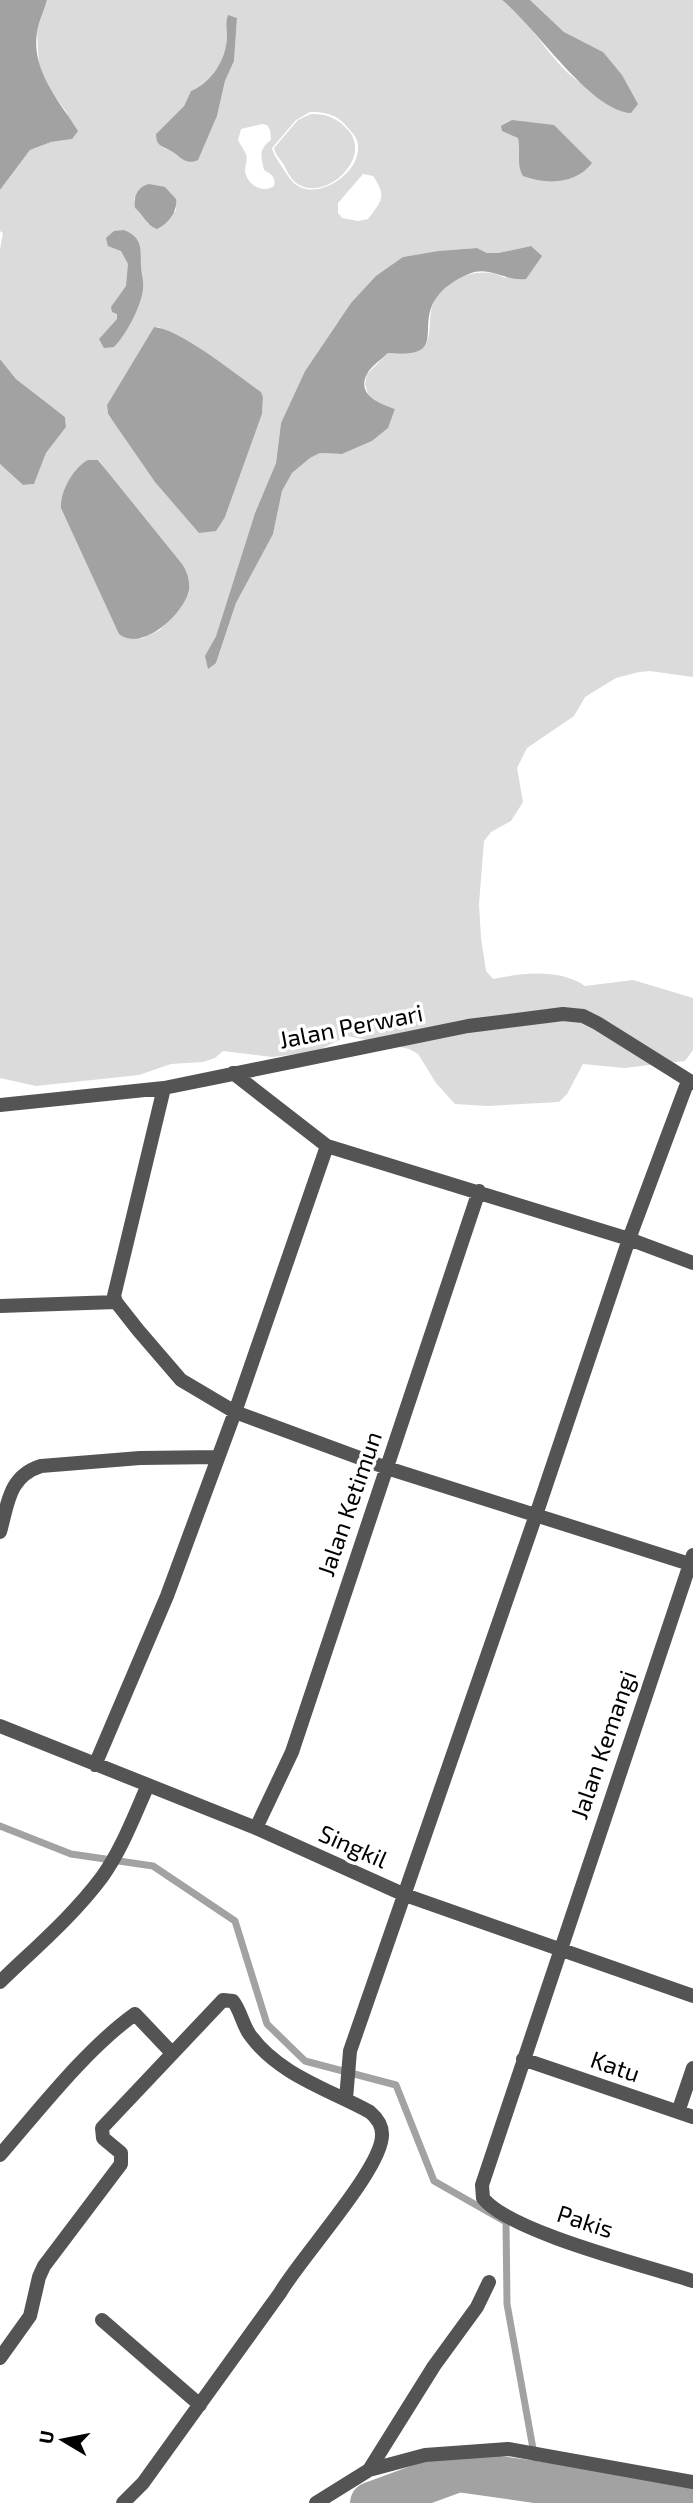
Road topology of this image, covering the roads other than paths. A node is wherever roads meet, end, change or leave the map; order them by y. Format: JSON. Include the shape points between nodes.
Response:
{"nodes":[{"id":1,"x":233,"y":1073,"type":"junction"},
{"id":2,"x":691,"y":1082,"type":"edge"},
{"id":3,"x":164,"y":1087,"type":"junction"},
{"id":4,"x":0,"y":1105,"type":"edge"},
{"id":5,"x":327,"y":1146,"type":"junction"},
{"id":6,"x":479,"y":1191,"type":"junction"},
{"id":7,"x":629,"y":1238,"type":"junction"},
{"id":8,"x":693,"y":1263,"type":"edge"},
{"id":9,"x":116,"y":1302,"type":"junction"},
{"id":10,"x":0,"y":1306,"type":"edge"},
{"id":11,"x":234,"y":1412,"type":"junction"},
{"id":12,"x":218,"y":1457,"type":"junction"},
{"id":13,"x":387,"y":1468,"type":"junction"},
{"id":14,"x":5,"y":1493,"type":"edge"},
{"id":15,"x":536,"y":1515,"type":"junction"},
{"id":16,"x":0,"y":1531,"type":"edge"},
{"id":17,"x":692,"y":1561,"type":"edge"},
{"id":18,"x":0,"y":1726,"type":"edge"},
{"id":19,"x":95,"y":1765,"type":"junction"},
{"id":20,"x":148,"y":1785,"type":"junction"},
{"id":21,"x":256,"y":1828,"type":"junction"},
{"id":22,"x":405,"y":1895,"type":"junction"},
{"id":23,"x":559,"y":1949,"type":"junction"},
{"id":24,"x":0,"y":1982,"type":"edge"},
{"id":25,"x":693,"y":1996,"type":"edge"},
{"id":26,"x":172,"y":2053,"type":"junction"},
{"id":27,"x":523,"y":2059,"type":"junction"},
{"id":28,"x":693,"y":2068,"type":"edge"},
{"id":29,"x":346,"y":2092,"type":"junction"},
{"id":30,"x":678,"y":2112,"type":"junction"},
{"id":31,"x":693,"y":2117,"type":"edge"},
{"id":32,"x":0,"y":2155,"type":"edge"},
{"id":33,"x":482,"y":2185,"type":"joint"},
{"id":34,"x":693,"y":2281,"type":"edge"},
{"id":35,"x":489,"y":2283,"type":"dead end"},
{"id":36,"x":102,"y":2320,"type":"dead end"},
{"id":37,"x":0,"y":2358,"type":"edge"},
{"id":38,"x":200,"y":2405,"type":"junction"},
{"id":39,"x":369,"y":2470,"type":"junction"},
{"id":40,"x":693,"y":2482,"type":"edge"},
{"id":41,"x":123,"y":2503,"type":"edge"},
{"id":42,"x":316,"y":2503,"type":"edge"}],
"edges":[{"from":1,"to":2,"type":"street","name":"Jalan Perwari","via":[[468,1026],[573,1014],[597,1023]]},
{"from":1,"to":3,"type":"street","name":"Jalan Perwari"},
{"from":1,"to":5,"type":"street"},
{"from":2,"to":7,"type":"street"},
{"from":3,"to":4,"type":"street","name":"Jalan Perwari"},
{"from":3,"to":9,"type":"street","via":[[115,1289]]},
{"from":5,"to":6,"type":"street"},
{"from":5,"to":11,"type":"street"},
{"from":6,"to":7,"type":"street"},
{"from":6,"to":13,"type":"street","name":"Jalan Ketimun"},
{"from":7,"to":8,"type":"street"},
{"from":7,"to":15,"type":"street"},
{"from":9,"to":10,"type":"street"},
{"from":9,"to":11,"type":"street","via":[[181,1380]]},
{"from":11,"to":12,"type":"street"},
{"from":11,"to":13,"type":"street"},
{"from":12,"to":14,"type":"street","via":[[41,1466],[27,1470]]},
{"from":12,"to":19,"type":"street","via":[[167,1596]]},
{"from":13,"to":15,"type":"street"},
{"from":13,"to":21,"type":"street","name":"Jalan Ketimun","via":[[292,1752]]},
{"from":14,"to":16,"type":"street"},
{"from":15,"to":17,"type":"street"},
{"from":15,"to":22,"type":"street"},
{"from":17,"to":23,"type":"street","name":"Jalan Kemangi"},
{"from":18,"to":19,"type":"street","name":"Singkil"},
{"from":19,"to":20,"type":"street","name":"Singkil"},
{"from":20,"to":21,"type":"street","name":"Singkil"},
{"from":20,"to":24,"type":"street","via":[[104,1874]]},
{"from":21,"to":22,"type":"street","name":"Singkil"},
{"from":22,"to":23,"type":"street","name":"Singkil"},
{"from":22,"to":29,"type":"street","via":[[350,2051]]},
{"from":23,"to":25,"type":"street","name":"Singkil"},
{"from":23,"to":27,"type":"street","name":"Jalan Kemangi"},
{"from":26,"to":29,"type":"street","via":[[223,2000],[233,2001],[249,2034],[275,2062],[294,2075]]},
{"from":26,"to":32,"type":"street","via":[[135,2014],[81,2064]]},
{"from":26,"to":37,"type":"street","via":[[102,2128],[103,2138],[121,2153],[121,2164],[48,2259],[38,2277],[30,2316]]},
{"from":27,"to":30,"type":"street","name":"Katu"},
{"from":27,"to":33,"type":"street","name":"Jalan Kemangi"},
{"from":28,"to":30,"type":"street"},
{"from":29,"to":38,"type":"street","via":[[378,2119],[380,2148],[364,2178],[291,2273]]},
{"from":30,"to":31,"type":"street","name":"Katu"},
{"from":33,"to":34,"type":"street","name":"Pakis","via":[[482,2198],[498,2212],[549,2235]]},
{"from":35,"to":39,"type":"street"},
{"from":36,"to":38,"type":"street"},
{"from":38,"to":41,"type":"street"},
{"from":39,"to":40,"type":"street","via":[[425,2455],[508,2449]]},
{"from":39,"to":42,"type":"street"}]}
